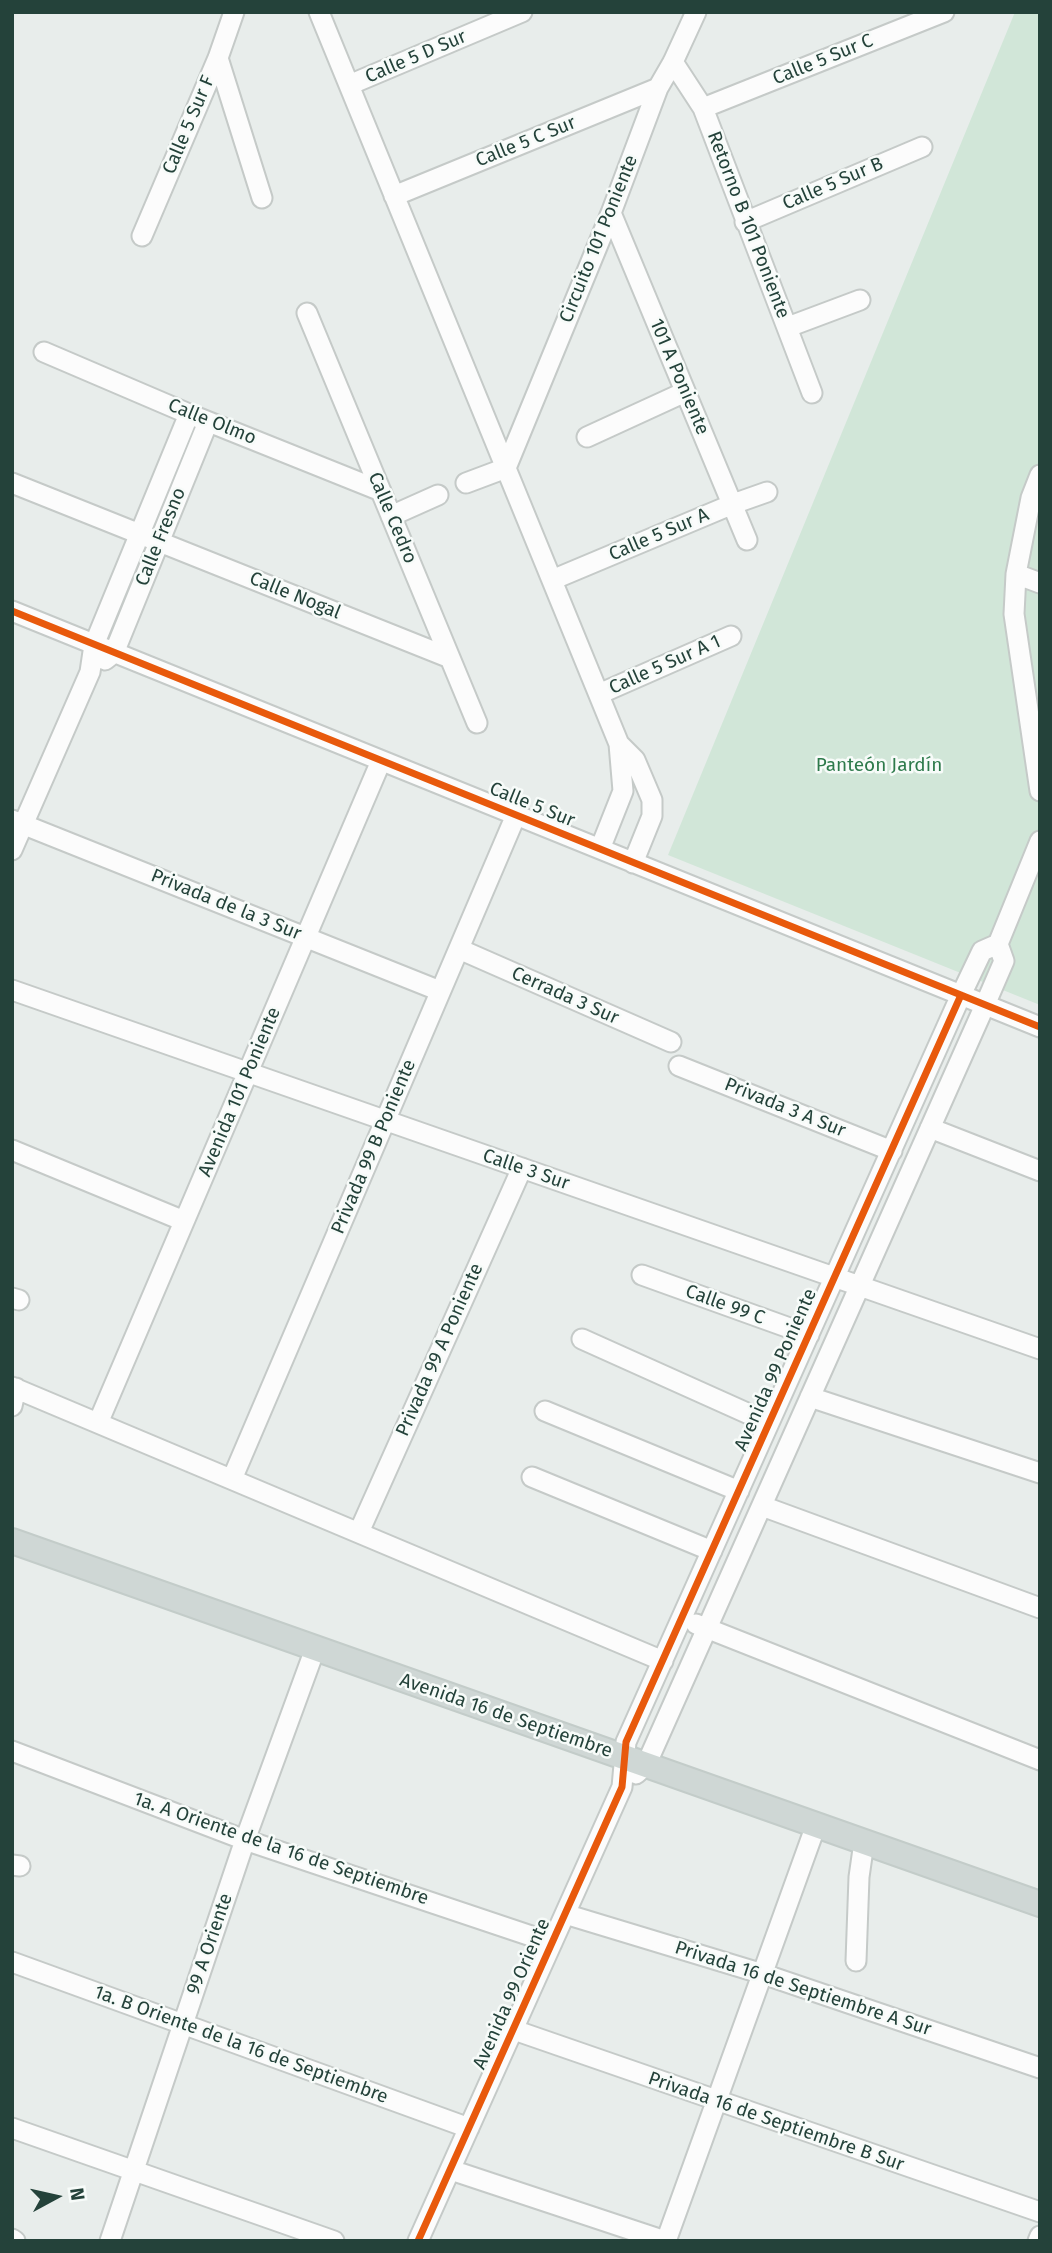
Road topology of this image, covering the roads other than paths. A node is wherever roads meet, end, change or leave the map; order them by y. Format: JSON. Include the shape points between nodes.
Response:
{"nodes":[{"id":1,"x":234,"y":12,"type":"edge"},
{"id":2,"x":319,"y":12,"type":"edge"},
{"id":3,"x":522,"y":12,"type":"edge"},
{"id":4,"x":696,"y":12,"type":"edge"},
{"id":5,"x":944,"y":12,"type":"edge"},
{"id":6,"x":218,"y":58,"type":"junction"},
{"id":7,"x":673,"y":62,"type":"junction"},
{"id":8,"x":349,"y":85,"type":"junction"},
{"id":9,"x":658,"y":88,"type":"junction"},
{"id":10,"x":702,"y":108,"type":"junction"},
{"id":11,"x":922,"y":147,"type":"dead end"},
{"id":12,"x":394,"y":196,"type":"junction"},
{"id":13,"x":262,"y":198,"type":"dead end"},
{"id":14,"x":611,"y":213,"type":"junction"},
{"id":15,"x":745,"y":222,"type":"junction"},
{"id":16,"x":142,"y":236,"type":"dead end"},
{"id":17,"x":860,"y":300,"type":"dead end"},
{"id":18,"x":307,"y":313,"type":"dead end"},
{"id":19,"x":788,"y":327,"type":"junction"},
{"id":20,"x":44,"y":352,"type":"dead end"},
{"id":21,"x":685,"y":392,"type":"junction"},
{"id":22,"x":812,"y":393,"type":"dead end"},
{"id":23,"x":189,"y":414,"type":"junction"},
{"id":24,"x":208,"y":422,"type":"junction"},
{"id":25,"x":587,"y":436,"type":"dead end"},
{"id":26,"x":506,"y":468,"type":"junction"},
{"id":27,"x":1040,"y":475,"type":"edge"},
{"id":28,"x":12,"y":483,"type":"edge"},
{"id":29,"x":466,"y":483,"type":"dead end"},
{"id":30,"x":381,"y":491,"type":"junction"},
{"id":31,"x":767,"y":492,"type":"dead end"},
{"id":32,"x":438,"y":495,"type":"dead end"},
{"id":33,"x":733,"y":504,"type":"junction"},
{"id":34,"x":391,"y":516,"type":"junction"},
{"id":35,"x":140,"y":534,"type":"junction"},
{"id":36,"x":747,"y":540,"type":"dead end"},
{"id":37,"x":159,"y":542,"type":"junction"},
{"id":38,"x":1016,"y":573,"type":"junction"},
{"id":39,"x":552,"y":580,"type":"junction"},
{"id":40,"x":1040,"y":583,"type":"edge"},
{"id":41,"x":12,"y":611,"type":"edge"},
{"id":42,"x":731,"y":636,"type":"dead end"},
{"id":43,"x":94,"y":645,"type":"junction"},
{"id":44,"x":114,"y":653,"type":"junction"},
{"id":45,"x":450,"y":658,"type":"junction"},
{"id":46,"x":90,"y":672,"type":"junction"},
{"id":47,"x":599,"y":694,"type":"junction"},
{"id":48,"x":477,"y":723,"type":"dead end"},
{"id":49,"x":620,"y":744,"type":"junction"},
{"id":50,"x":381,"y":761,"type":"junction"},
{"id":51,"x":1040,"y":791,"type":"edge"},
{"id":52,"x":516,"y":815,"type":"junction"},
{"id":53,"x":18,"y":822,"type":"edge"},
{"id":54,"x":1040,"y":841,"type":"edge"},
{"id":55,"x":600,"y":849,"type":"junction"},
{"id":56,"x":12,"y":850,"type":"edge"},
{"id":57,"x":633,"y":863,"type":"junction"},
{"id":58,"x":306,"y":937,"type":"junction"},
{"id":59,"x":998,"y":944,"type":"junction"},
{"id":60,"x":459,"y":949,"type":"junction"},
{"id":61,"x":12,"y":990,"type":"edge"},
{"id":62,"x":440,"y":991,"type":"junction"},
{"id":63,"x":961,"y":995,"type":"junction"},
{"id":64,"x":985,"y":1005,"type":"junction"},
{"id":65,"x":1040,"y":1027,"type":"edge"},
{"id":66,"x":671,"y":1042,"type":"dead end"},
{"id":67,"x":679,"y":1066,"type":"dead end"},
{"id":68,"x":248,"y":1072,"type":"junction"},
{"id":69,"x":386,"y":1121,"type":"junction"},
{"id":70,"x":930,"y":1128,"type":"junction"},
{"id":71,"x":12,"y":1150,"type":"edge"},
{"id":72,"x":891,"y":1151,"type":"junction"},
{"id":73,"x":522,"y":1168,"type":"junction"},
{"id":74,"x":1040,"y":1171,"type":"edge"},
{"id":75,"x":184,"y":1221,"type":"junction"},
{"id":76,"x":642,"y":1276,"type":"dead end"},
{"id":77,"x":835,"y":1277,"type":"junction"},
{"id":78,"x":860,"y":1286,"type":"junction"},
{"id":79,"x":809,"y":1335,"type":"junction"},
{"id":80,"x":582,"y":1339,"type":"dead end"},
{"id":81,"x":1040,"y":1349,"type":"edge"},
{"id":82,"x":13,"y":1394,"type":"edge"},
{"id":83,"x":810,"y":1397,"type":"junction"},
{"id":84,"x":545,"y":1411,"type":"dead end"},
{"id":85,"x":98,"y":1423,"type":"junction"},
{"id":86,"x":769,"y":1423,"type":"junction"},
{"id":87,"x":1040,"y":1473,"type":"edge"},
{"id":88,"x":532,"y":1478,"type":"dead end"},
{"id":89,"x":232,"y":1479,"type":"junction"},
{"id":90,"x":739,"y":1491,"type":"junction"},
{"id":91,"x":761,"y":1506,"type":"junction"},
{"id":92,"x":359,"y":1532,"type":"junction"},
{"id":93,"x":12,"y":1541,"type":"edge"},
{"id":94,"x":712,"y":1551,"type":"junction"},
{"id":95,"x":1040,"y":1608,"type":"edge"},
{"id":96,"x":682,"y":1618,"type":"junction"},
{"id":97,"x":707,"y":1628,"type":"junction"},
{"id":98,"x":314,"y":1649,"type":"junction"},
{"id":99,"x":663,"y":1661,"type":"junction"},
{"id":100,"x":12,"y":1751,"type":"edge"},
{"id":101,"x":1040,"y":1760,"type":"edge"},
{"id":102,"x":635,"y":1762,"type":"junction"},
{"id":103,"x":816,"y":1825,"type":"junction"},
{"id":104,"x":246,"y":1840,"type":"junction"},
{"id":105,"x":864,"y":1842,"type":"junction"},
{"id":106,"x":1038,"y":1898,"type":"edge"},
{"id":107,"x":565,"y":1914,"type":"junction"},
{"id":108,"x":552,"y":1943,"type":"junction"},
{"id":109,"x":856,"y":1961,"type":"dead end"},
{"id":110,"x":12,"y":1962,"type":"edge"},
{"id":111,"x":764,"y":1974,"type":"junction"},
{"id":112,"x":183,"y":2024,"type":"junction"},
{"id":113,"x":514,"y":2030,"type":"junction"},
{"id":114,"x":1040,"y":2068,"type":"edge"},
{"id":115,"x":717,"y":2102,"type":"junction"},
{"id":116,"x":12,"y":2128,"type":"edge"},
{"id":117,"x":469,"y":2128,"type":"junction"},
{"id":118,"x":451,"y":2170,"type":"junction"},
{"id":119,"x":133,"y":2172,"type":"junction"},
{"id":120,"x":1040,"y":2212,"type":"edge"},
{"id":121,"x":1040,"y":2236,"type":"edge"},
{"id":122,"x":110,"y":2241,"type":"edge"},
{"id":123,"x":334,"y":2241,"type":"edge"},
{"id":124,"x":418,"y":2241,"type":"edge"},
{"id":125,"x":666,"y":2241,"type":"edge"},
{"id":126,"x":1038,"y":2241,"type":"edge"}],
"edges":[{"from":1,"to":6,"type":"street","name":"Calle 5 Sur F"},
{"from":2,"to":8,"type":"street"},
{"from":3,"to":8,"type":"street","name":"Calle 5 D Sur"},
{"from":4,"to":7,"type":"street","name":"Circuito 101 Poniente"},
{"from":5,"to":10,"type":"street","name":"Calle 5 Sur C"},
{"from":6,"to":13,"type":"street"},
{"from":6,"to":16,"type":"street","name":"Calle 5 Sur F"},
{"from":7,"to":9,"type":"street","name":"Circuito 101 Poniente"},
{"from":7,"to":10,"type":"street","name":"Retorno B 101 Poniente"},
{"from":8,"to":12,"type":"street"},
{"from":9,"to":12,"type":"street","name":"Calle 5 C Sur"},
{"from":9,"to":14,"type":"street","name":"Circuito 101 Poniente"},
{"from":10,"to":15,"type":"street","name":"Retorno B 101 Poniente"},
{"from":11,"to":15,"type":"street","name":"Calle 5 Sur B"},
{"from":12,"to":26,"type":"street"},
{"from":14,"to":21,"type":"street","name":"101 A Poniente"},
{"from":14,"to":26,"type":"street","name":"Circuito 101 Poniente"},
{"from":15,"to":19,"type":"street","name":"Retorno B 101 Poniente"},
{"from":17,"to":19,"type":"street"},
{"from":18,"to":30,"type":"street","name":"Calle Cedro"},
{"from":19,"to":22,"type":"street","name":"Retorno B 101 Poniente"},
{"from":20,"to":23,"type":"street","name":"Calle Olmo"},
{"from":21,"to":25,"type":"street"},
{"from":21,"to":33,"type":"street","name":"101 A Poniente"},
{"from":23,"to":24,"type":"street","name":"Calle Olmo"},
{"from":23,"to":35,"type":"street","name":"Calle Fresno"},
{"from":24,"to":30,"type":"street","name":"Calle Olmo"},
{"from":24,"to":37,"type":"street","name":"Calle Fresno"},
{"from":26,"to":29,"type":"street"},
{"from":26,"to":39,"type":"street"},
{"from":27,"to":38,"type":"street"},
{"from":28,"to":35,"type":"street","name":"Calle Nogal"},
{"from":30,"to":34,"type":"street","name":"Calle Cedro"},
{"from":31,"to":33,"type":"street","name":"Calle 5 Sur A"},
{"from":32,"to":34,"type":"street"},
{"from":33,"to":36,"type":"street","name":"101 A Poniente"},
{"from":33,"to":39,"type":"street","name":"Calle 5 Sur A"},
{"from":34,"to":45,"type":"street","name":"Calle Cedro"},
{"from":35,"to":37,"type":"street","name":"Calle Nogal"},
{"from":35,"to":43,"type":"street","name":"Calle Fresno"},
{"from":37,"to":44,"type":"street","name":"Calle Fresno"},
{"from":37,"to":45,"type":"street","name":"Calle Nogal"},
{"from":38,"to":40,"type":"street"},
{"from":38,"to":51,"type":"street","via":[[1014,614]]},
{"from":39,"to":47,"type":"street"},
{"from":41,"to":43,"type":"street","name":"Calle 5 Sur"},
{"from":42,"to":47,"type":"street","name":"Calle 5 Sur A 1"},
{"from":43,"to":44,"type":"street","name":"Calle 5 Sur"},
{"from":43,"to":46,"type":"street","name":"Calle Fresno"},
{"from":44,"to":46,"type":"street"},
{"from":44,"to":50,"type":"street","name":"Calle 5 Sur"},
{"from":45,"to":48,"type":"street","name":"Calle Cedro"},
{"from":46,"to":53,"type":"street"},
{"from":47,"to":49,"type":"street"},
{"from":49,"to":55,"type":"street","via":[[622,791]]},
{"from":49,"to":57,"type":"street","via":[[635,760],[652,800],[652,817]]},
{"from":50,"to":52,"type":"street","name":"Calle 5 Sur"},
{"from":50,"to":58,"type":"street","name":"Avenida 101 Poniente"},
{"from":52,"to":55,"type":"street","name":"Calle 5 Sur"},
{"from":52,"to":60,"type":"street","name":"Privada 99 B Poniente"},
{"from":53,"to":56,"type":"street"},
{"from":53,"to":58,"type":"street","name":"Privada de la 3 Sur"},
{"from":54,"to":59,"type":"street"},
{"from":55,"to":57,"type":"street","name":"Calle 5 Sur"},
{"from":57,"to":63,"type":"street","name":"Calle 5 Sur"},
{"from":58,"to":62,"type":"street","name":"Privada de la 3 Sur"},
{"from":58,"to":68,"type":"street","name":"Avenida 101 Poniente"},
{"from":59,"to":63,"type":"street","name":"Avenida 99 Poniente","via":[[982,951]]},
{"from":59,"to":64,"type":"street","via":[[1004,961]]},
{"from":60,"to":62,"type":"street","name":"Privada 99 B Poniente"},
{"from":60,"to":66,"type":"street","name":"Cerrada 3 Sur"},
{"from":61,"to":68,"type":"street","name":"Calle 3 Sur"},
{"from":62,"to":69,"type":"street","name":"Privada 99 B Poniente"},
{"from":63,"to":64,"type":"street","name":"Calle 5 Sur"},
{"from":63,"to":72,"type":"street","name":"Avenida 99 Poniente"},
{"from":64,"to":65,"type":"street","name":"Calle 5 Sur"},
{"from":64,"to":70,"type":"street"},
{"from":67,"to":72,"type":"street","name":"Privada 3 A Sur"},
{"from":68,"to":69,"type":"street","name":"Calle 3 Sur"},
{"from":68,"to":75,"type":"street","name":"Avenida 101 Poniente"},
{"from":69,"to":73,"type":"street","name":"Calle 3 Sur"},
{"from":69,"to":89,"type":"street","name":"Privada 99 B Poniente"},
{"from":70,"to":74,"type":"street"},
{"from":70,"to":78,"type":"street"},
{"from":71,"to":75,"type":"street"},
{"from":72,"to":77,"type":"street","name":"Avenida 99 Poniente"},
{"from":73,"to":77,"type":"street","name":"Calle 3 Sur"},
{"from":73,"to":92,"type":"street","name":"Privada 99 A Poniente"},
{"from":75,"to":85,"type":"street","name":"Avenida 101 Poniente"},
{"from":76,"to":79,"type":"street","name":"Calle 99 C"},
{"from":77,"to":78,"type":"street","name":"Calle 3 Sur"},
{"from":77,"to":79,"type":"street","name":"Avenida 99 Poniente"},
{"from":78,"to":81,"type":"street","name":"Calle 3 Sur"},
{"from":78,"to":83,"type":"street"},
{"from":79,"to":86,"type":"street","name":"Avenida 99 Poniente"},
{"from":80,"to":86,"type":"street"},
{"from":82,"to":85,"type":"street"},
{"from":83,"to":87,"type":"street"},
{"from":83,"to":91,"type":"street"},
{"from":84,"to":90,"type":"street"},
{"from":85,"to":89,"type":"street"},
{"from":86,"to":90,"type":"street","name":"Avenida 99 Poniente"},
{"from":88,"to":94,"type":"street"},
{"from":89,"to":92,"type":"street"},
{"from":90,"to":94,"type":"street","name":"Avenida 99 Poniente"},
{"from":91,"to":95,"type":"street"},
{"from":91,"to":97,"type":"street"},
{"from":92,"to":99,"type":"street"},
{"from":93,"to":98,"type":"main road","name":"Avenida 16 de Septiembre"},
{"from":94,"to":96,"type":"street","name":"Avenida 99 Poniente"},
{"from":96,"to":97,"type":"street"},
{"from":96,"to":99,"type":"street","name":"Avenida 99 Poniente"},
{"from":97,"to":101,"type":"street"},
{"from":97,"to":102,"type":"street"},
{"from":98,"to":102,"type":"main road","name":"Avenida 16 de Septiembre"},
{"from":98,"to":104,"type":"street","name":"99 A Oriente"},
{"from":99,"to":102,"type":"street","name":"Avenida 99 Poniente","via":[[626,1742]]},
{"from":100,"to":104,"type":"street","name":"1a. A Oriente de la 16 de Septiembre"},
{"from":102,"to":103,"type":"main road","name":"Avenida 16 de Septiembre"},
{"from":102,"to":107,"type":"street","name":"Avenida 99 Oriente"},
{"from":103,"to":105,"type":"main road","name":"Avenida 16 de Septiembre"},
{"from":103,"to":111,"type":"street"},
{"from":104,"to":108,"type":"street","name":"1a. A Oriente de la 16 de Septiembre"},
{"from":104,"to":112,"type":"street","name":"99 A Oriente"},
{"from":105,"to":106,"type":"main road","name":"Avenida 16 de Septiembre"},
{"from":105,"to":109,"type":"street"},
{"from":107,"to":108,"type":"street","name":"Avenida 99 Oriente"},
{"from":107,"to":111,"type":"street","name":"Privada 16 de Septiembre A Sur"},
{"from":108,"to":113,"type":"street","name":"Avenida 99 Oriente"},
{"from":110,"to":112,"type":"street","name":"1a. B Oriente de la 16 de Septiembre"},
{"from":111,"to":114,"type":"street","name":"Privada 16 de Septiembre A Sur"},
{"from":111,"to":115,"type":"street"},
{"from":112,"to":117,"type":"street","name":"1a. B Oriente de la 16 de Septiembre"},
{"from":112,"to":119,"type":"street","name":"99 A Oriente"},
{"from":113,"to":115,"type":"street","name":"Privada 16 de Septiembre B Sur"},
{"from":113,"to":117,"type":"street","name":"Avenida 99 Oriente"},
{"from":115,"to":120,"type":"street","name":"Privada 16 de Septiembre B Sur"},
{"from":115,"to":125,"type":"street"},
{"from":116,"to":119,"type":"street"},
{"from":117,"to":118,"type":"street","name":"Avenida 99 Oriente"},
{"from":118,"to":124,"type":"street","name":"Avenida 99 Oriente"},
{"from":118,"to":125,"type":"street"},
{"from":119,"to":122,"type":"street","name":"99 A Oriente"},
{"from":119,"to":123,"type":"street"},
{"from":121,"to":126,"type":"street"}]}
